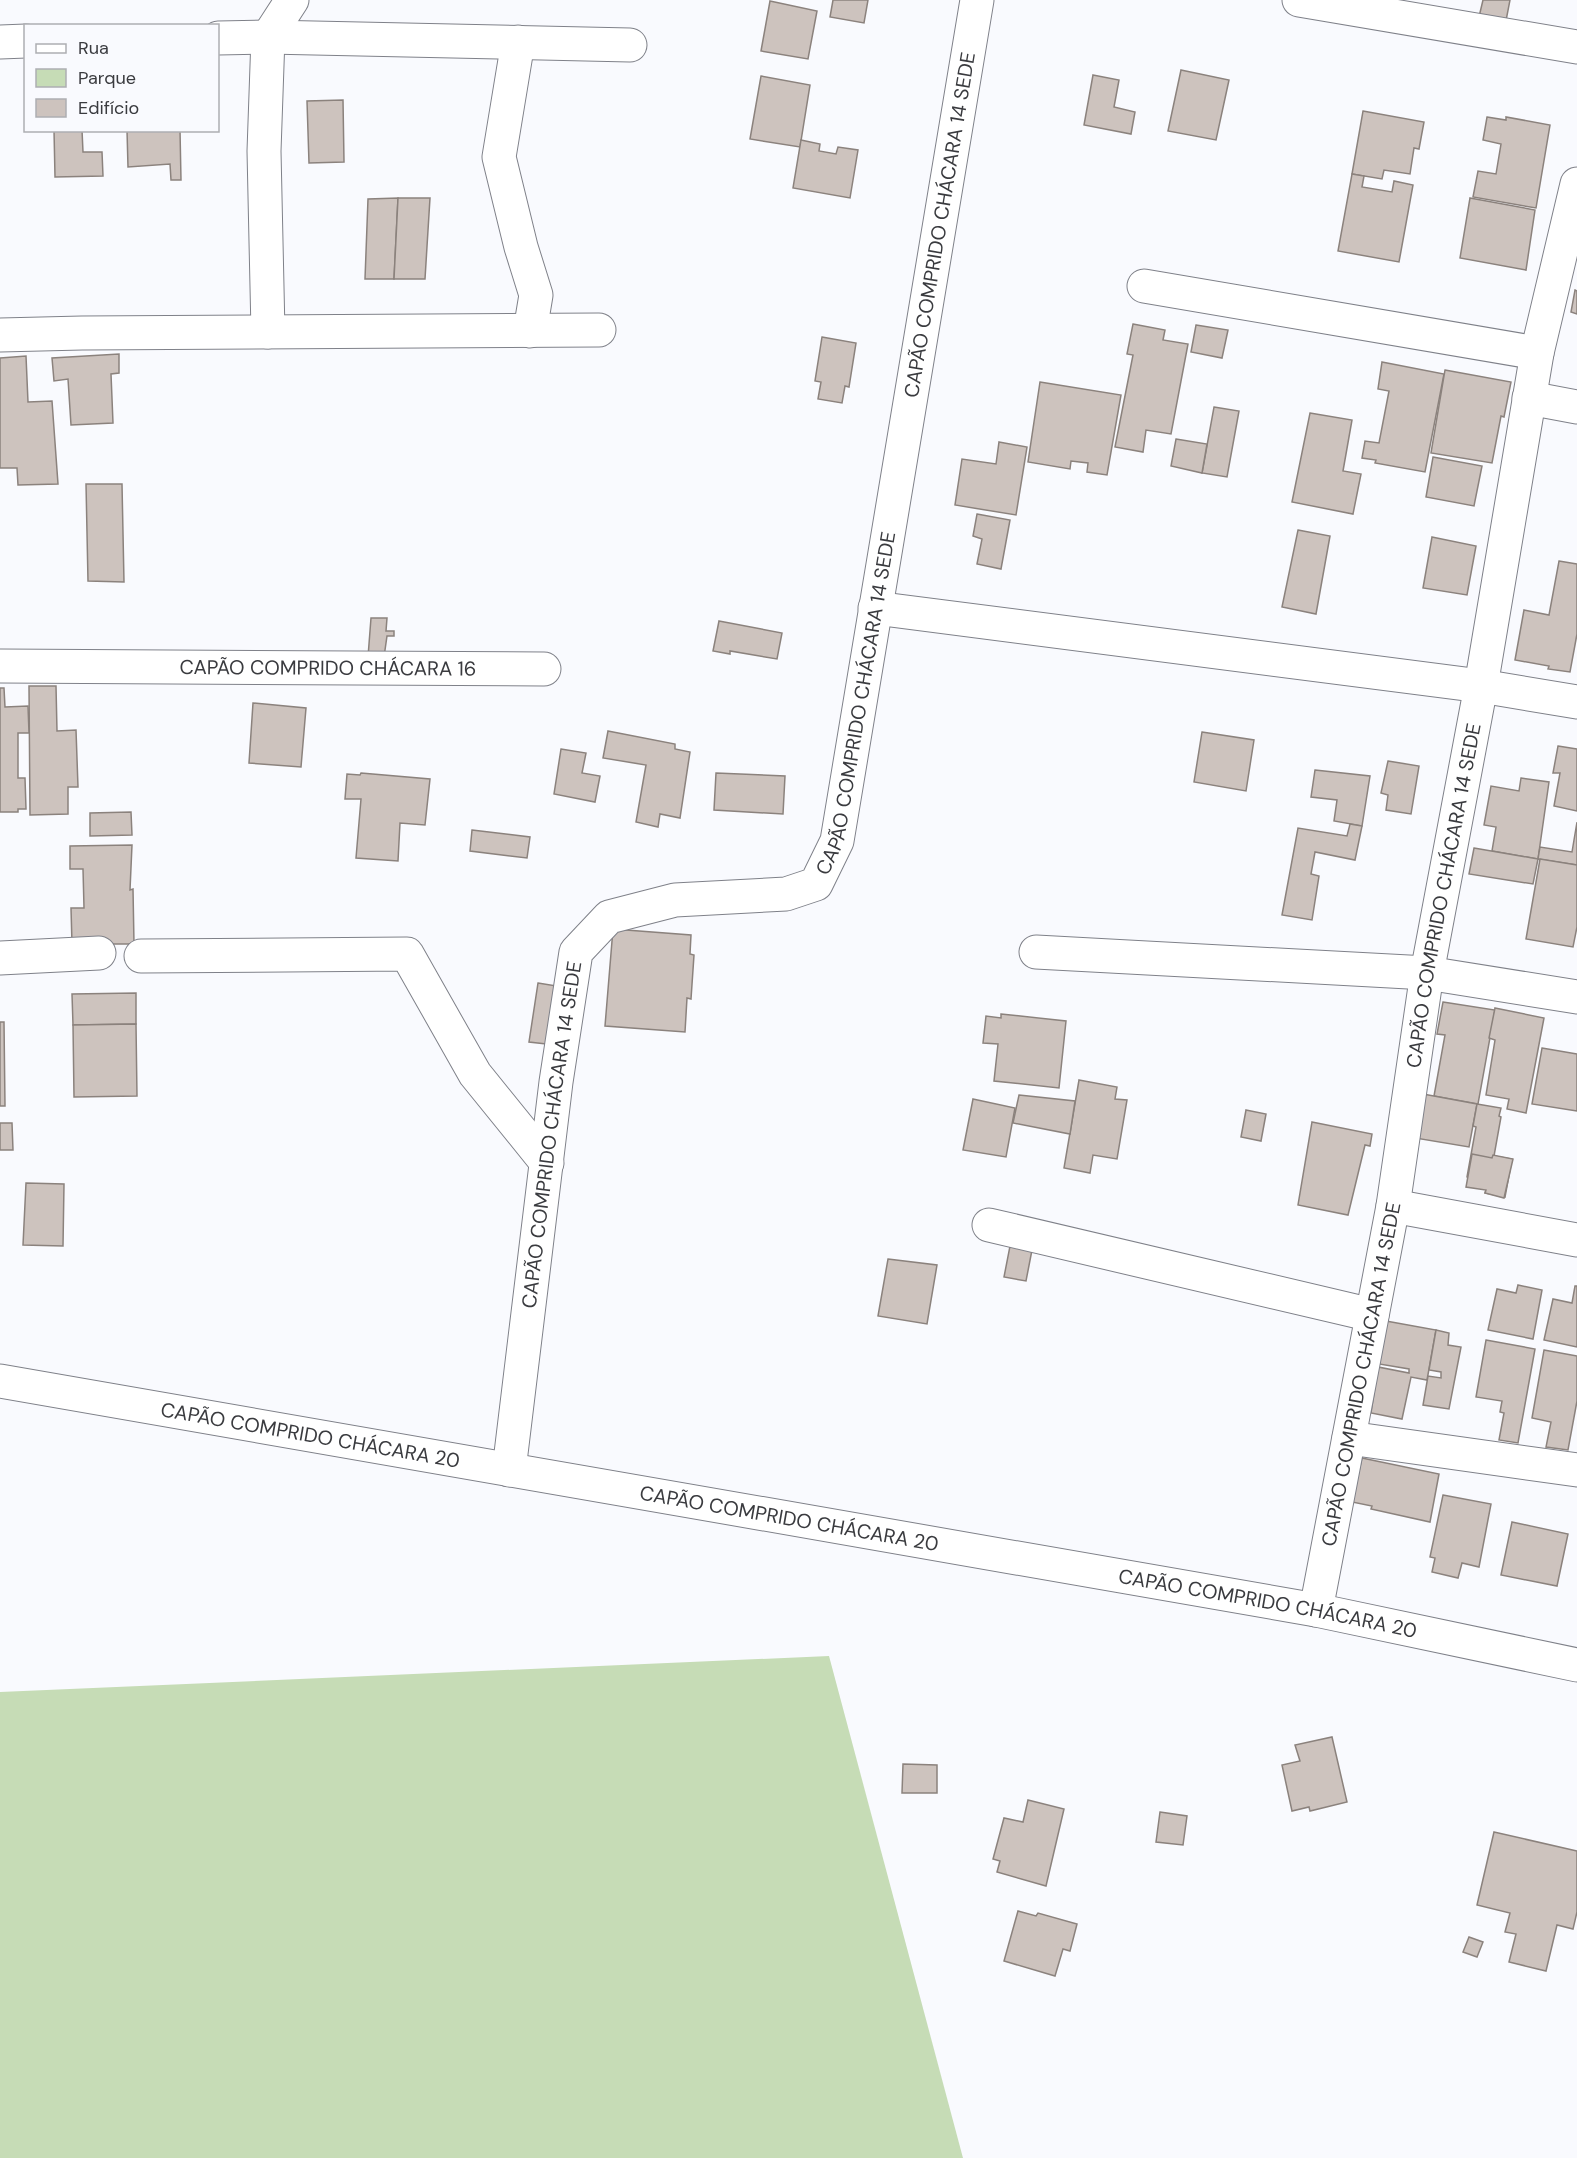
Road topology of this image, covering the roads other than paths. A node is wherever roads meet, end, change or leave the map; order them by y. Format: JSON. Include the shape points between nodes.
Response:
{"nodes":[{"id":1,"x":292,"y":0,"type":"edge"},
{"id":2,"x":977,"y":0,"type":"edge"},
{"id":3,"x":1299,"y":0,"type":"edge"},
{"id":4,"x":268,"y":37,"type":"junction"},
{"id":5,"x":219,"y":38,"type":"edge"},
{"id":6,"x":24,"y":41,"type":"edge"},
{"id":7,"x":0,"y":42,"type":"edge"},
{"id":8,"x":518,"y":42,"type":"junction"},
{"id":9,"x":630,"y":45,"type":"dead end"},
{"id":10,"x":1577,"y":47,"type":"edge"},
{"id":11,"x":1577,"y":184,"type":"edge"},
{"id":12,"x":1144,"y":286,"type":"dead end"},
{"id":13,"x":599,"y":330,"type":"dead end"},
{"id":14,"x":530,"y":331,"type":"junction"},
{"id":15,"x":268,"y":332,"type":"junction"},
{"id":16,"x":0,"y":335,"type":"edge"},
{"id":17,"x":1537,"y":353,"type":"junction"},
{"id":18,"x":1529,"y":398,"type":"junction"},
{"id":19,"x":1577,"y":407,"type":"edge"},
{"id":20,"x":875,"y":608,"type":"junction"},
{"id":21,"x":0,"y":666,"type":"edge"},
{"id":22,"x":544,"y":669,"type":"dead end"},
{"id":23,"x":1481,"y":686,"type":"junction"},
{"id":24,"x":1577,"y":702,"type":"edge"},
{"id":25,"x":1036,"y":952,"type":"dead end"},
{"id":26,"x":99,"y":953,"type":"dead end"},
{"id":27,"x":141,"y":956,"type":"dead end"},
{"id":28,"x":0,"y":958,"type":"edge"},
{"id":29,"x":1427,"y":973,"type":"junction"},
{"id":30,"x":1577,"y":997,"type":"edge"},
{"id":31,"x":547,"y":1163,"type":"junction"},
{"id":32,"x":1393,"y":1206,"type":"junction"},
{"id":33,"x":989,"y":1225,"type":"dead end"},
{"id":34,"x":1577,"y":1240,"type":"edge"},
{"id":35,"x":1372,"y":1315,"type":"junction"},
{"id":36,"x":0,"y":1381,"type":"edge"},
{"id":37,"x":1349,"y":1438,"type":"junction"},
{"id":38,"x":509,"y":1470,"type":"junction"},
{"id":39,"x":1577,"y":1470,"type":"edge"},
{"id":40,"x":1316,"y":1610,"type":"junction"},
{"id":41,"x":1577,"y":1665,"type":"edge"}],
"edges":[{"from":1,"to":4,"type":"street"},
{"from":2,"to":20,"type":"street","name":"CAPÃO COMPRIDO CHÁCARA 14 SEDE"},
{"from":3,"to":10,"type":"street"},
{"from":4,"to":5,"type":"street"},
{"from":4,"to":8,"type":"street"},
{"from":4,"to":15,"type":"street","via":[[264,151]]},
{"from":6,"to":7,"type":"street"},
{"from":8,"to":9,"type":"street"},
{"from":8,"to":14,"type":"street","via":[[499,157],[520,247],[536,295]]},
{"from":11,"to":17,"type":"street","name":"CAPÃO COMPRIDO CHÁCARA 14 SEDE"},
{"from":12,"to":17,"type":"street"},
{"from":13,"to":14,"type":"street"},
{"from":14,"to":15,"type":"street"},
{"from":15,"to":16,"type":"street"},
{"from":17,"to":18,"type":"street","name":"CAPÃO COMPRIDO CHÁCARA 14 SEDE"},
{"from":18,"to":19,"type":"street"},
{"from":18,"to":23,"type":"street","name":"CAPÃO COMPRIDO CHÁCARA 14 SEDE"},
{"from":20,"to":23,"type":"street"},
{"from":20,"to":31,"type":"street","name":"CAPÃO COMPRIDO CHÁCARA 14 SEDE","via":[[837,842],[816,884],[786,894],[675,900],[609,916],[576,952]]},
{"from":21,"to":22,"type":"street","name":"CAPÃO COMPRIDO CHÁCARA 16"},
{"from":23,"to":24,"type":"street"},
{"from":23,"to":29,"type":"street","name":"CAPÃO COMPRIDO CHÁCARA 14 SEDE"},
{"from":25,"to":29,"type":"street"},
{"from":26,"to":28,"type":"street"},
{"from":27,"to":31,"type":"street","via":[[407,954],[475,1074]]},
{"from":29,"to":30,"type":"street"},
{"from":29,"to":32,"type":"street","name":"CAPÃO COMPRIDO CHÁCARA 14 SEDE"},
{"from":31,"to":38,"type":"street","name":"CAPÃO COMPRIDO CHÁCARA 14 SEDE"},
{"from":32,"to":34,"type":"street"},
{"from":32,"to":35,"type":"street","name":"CAPÃO COMPRIDO CHÁCARA 14 SEDE"},
{"from":33,"to":35,"type":"street"},
{"from":35,"to":37,"type":"street","name":"CAPÃO COMPRIDO CHÁCARA 14 SEDE"},
{"from":36,"to":38,"type":"street","name":"CAPÃO COMPRIDO CHÁCARA 20"},
{"from":37,"to":39,"type":"street"},
{"from":37,"to":40,"type":"street","name":"CAPÃO COMPRIDO CHÁCARA 14 SEDE"},
{"from":38,"to":40,"type":"street","name":"CAPÃO COMPRIDO CHÁCARA 20"},
{"from":40,"to":41,"type":"street","name":"CAPÃO COMPRIDO CHÁCARA 20"}]}
